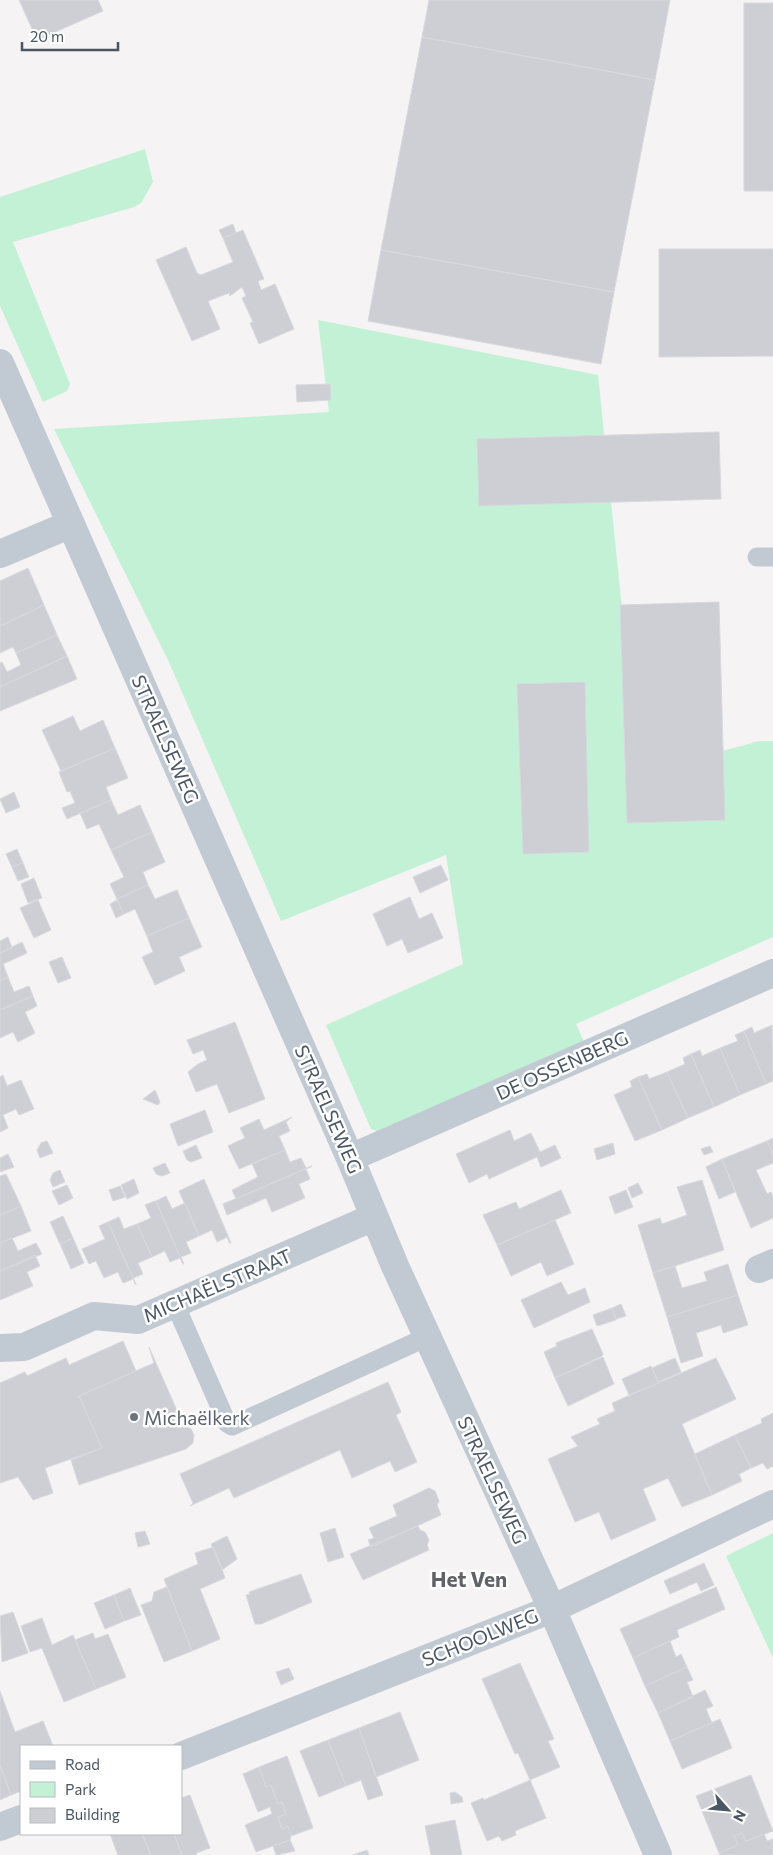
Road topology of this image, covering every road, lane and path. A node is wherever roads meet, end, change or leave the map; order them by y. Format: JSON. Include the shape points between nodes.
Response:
{"nodes":[{"id":1,"x":0,"y":363,"type":"edge"},
{"id":2,"x":71,"y":524,"type":"junction"},
{"id":3,"x":0,"y":554,"type":"edge"},
{"id":4,"x":773,"y":972,"type":"edge"},
{"id":5,"x":350,"y":1158,"type":"junction"},
{"id":6,"x":374,"y":1217,"type":"junction"},
{"id":7,"x":175,"y":1304,"type":"junction"},
{"id":8,"x":427,"y":1336,"type":"junction"},
{"id":9,"x":0,"y":1348,"type":"edge"},
{"id":10,"x":773,"y":1504,"type":"edge"},
{"id":11,"x":552,"y":1609,"type":"junction"},
{"id":12,"x":182,"y":1756,"type":"edge"},
{"id":13,"x":20,"y":1819,"type":"edge"},
{"id":14,"x":0,"y":1828,"type":"edge"},
{"id":15,"x":658,"y":1855,"type":"edge"}],
"edges":[{"from":1,"to":2,"type":"street","name":"STRAELSEWEG"},
{"from":2,"to":3,"type":"street"},
{"from":2,"to":5,"type":"street","name":"STRAELSEWEG"},
{"from":4,"to":5,"type":"street","name":"DE OSSENBERG"},
{"from":5,"to":6,"type":"street","name":"STRAELSEWEG"},
{"from":6,"to":7,"type":"street","name":"MICHAËLSTRAAT"},
{"from":6,"to":8,"type":"street","name":"STRAELSEWEG"},
{"from":7,"to":8,"type":"lane","via":[[227,1424],[232,1426]]},
{"from":7,"to":9,"type":"street","name":"MICHAËLSTRAAT","via":[[138,1320],[94,1316],[24,1347]]},
{"from":8,"to":11,"type":"street","name":"STRAELSEWEG"},
{"from":10,"to":11,"type":"street","name":"SCHOOLWEG"},
{"from":11,"to":12,"type":"street","name":"SCHOOLWEG"},
{"from":11,"to":15,"type":"street","name":"STRAELSEWEG"},
{"from":13,"to":14,"type":"street"}]}
